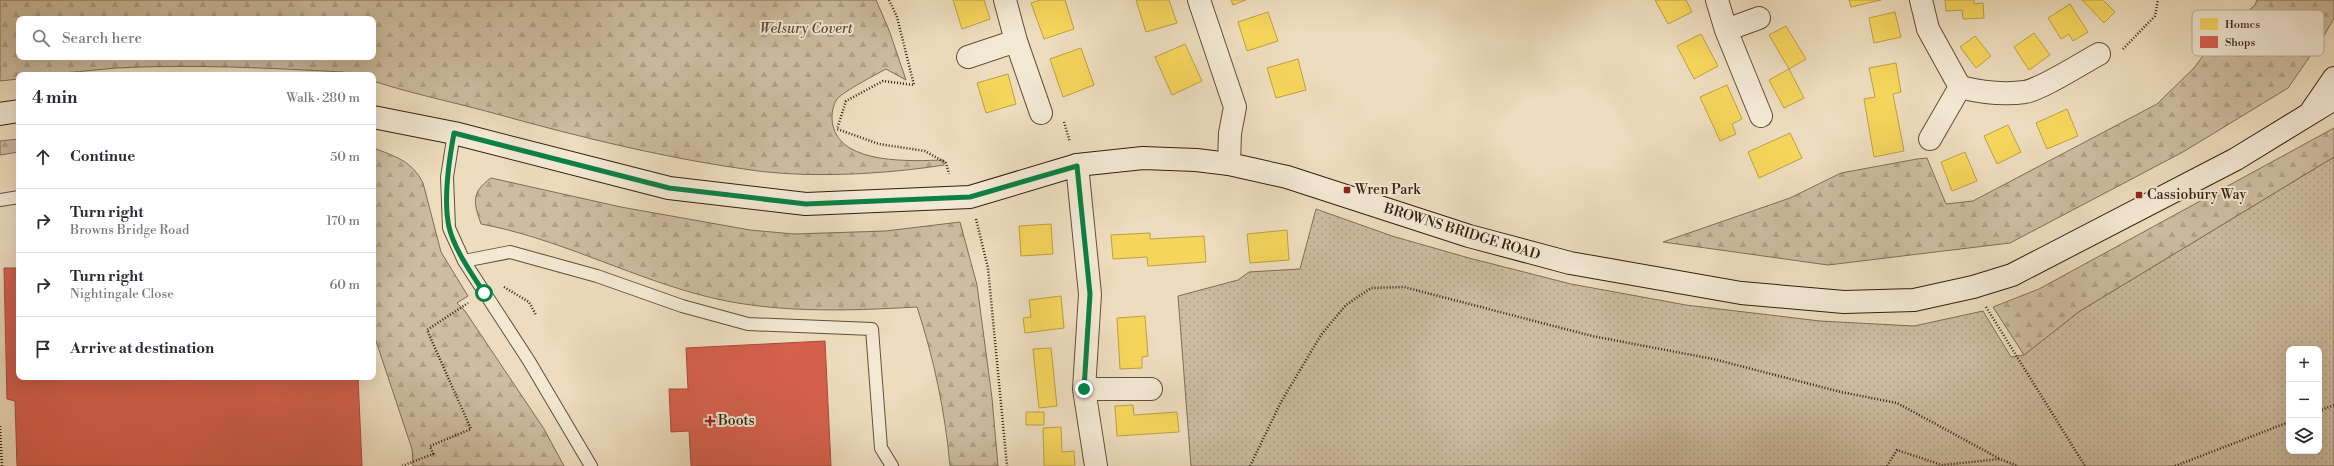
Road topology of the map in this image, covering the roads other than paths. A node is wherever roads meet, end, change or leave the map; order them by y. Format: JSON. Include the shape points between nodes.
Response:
{"nodes":[{"id":1,"x":1005,"y":0,"type":"edge"},
{"id":2,"x":1199,"y":0,"type":"edge"},
{"id":3,"x":1717,"y":0,"type":"edge"},
{"id":4,"x":1921,"y":0,"type":"edge"},
{"id":5,"x":1759,"y":18,"type":"dead end"},
{"id":6,"x":1726,"y":30,"type":"junction"},
{"id":7,"x":1016,"y":42,"type":"junction"},
{"id":8,"x":2099,"y":54,"type":"road end"},
{"id":9,"x":968,"y":57,"type":"dead end"},
{"id":10,"x":2334,"y":78,"type":"edge"},
{"id":11,"x":1960,"y":87,"type":"junction"},
{"id":12,"x":2334,"y":99,"type":"edge"},
{"id":13,"x":16,"y":111,"type":"edge"},
{"id":14,"x":1041,"y":113,"type":"road end"},
{"id":15,"x":0,"y":114,"type":"edge"},
{"id":16,"x":2309,"y":114,"type":"junction"},
{"id":17,"x":1761,"y":116,"type":"dead end"},
{"id":18,"x":376,"y":118,"type":"edge"},
{"id":19,"x":454,"y":133,"type":"junction"},
{"id":20,"x":1930,"y":139,"type":"dead end"},
{"id":21,"x":1229,"y":164,"type":"junction"},
{"id":22,"x":1077,"y":166,"type":"junction"},
{"id":23,"x":16,"y":197,"type":"edge"},
{"id":24,"x":0,"y":200,"type":"edge"},
{"id":25,"x":464,"y":261,"type":"junction"},
{"id":26,"x":1084,"y":389,"type":"junction"},
{"id":27,"x":1151,"y":389,"type":"dead end"},
{"id":28,"x":591,"y":466,"type":"edge"},
{"id":29,"x":892,"y":466,"type":"edge"},
{"id":30,"x":1096,"y":466,"type":"edge"}],
"edges":[{"from":1,"to":7,"type":"street"},
{"from":2,"to":21,"type":"street","via":[[1235,107],[1230,133]]},
{"from":3,"to":6,"type":"street"},
{"from":4,"to":11,"type":"street","via":[[1928,30]]},
{"from":5,"to":6,"type":"street"},
{"from":6,"to":17,"type":"street"},
{"from":7,"to":9,"type":"street"},
{"from":7,"to":14,"type":"street"},
{"from":8,"to":11,"type":"street","via":[[2026,92],[1979,92]]},
{"from":10,"to":16,"type":"street","name":"BROWNS BRIDGE ROAD"},
{"from":11,"to":20,"type":"street"},
{"from":12,"to":16,"type":"street","name":"BROWNS BRIDGE ROAD"},
{"from":13,"to":15,"type":"street"},
{"from":16,"to":21,"type":"street","name":"BROWNS BRIDGE ROAD","via":[[2236,159],[2012,275],[1914,300],[1844,302],[1756,294],[1677,283],[1570,263],[1416,220],[1287,177]]},
{"from":18,"to":19,"type":"street","name":"BROWNS BRIDGE ROAD"},
{"from":19,"to":22,"type":"street","name":"BROWNS BRIDGE ROAD","via":[[669,188],[806,204],[963,197]]},
{"from":19,"to":25,"type":"lane","via":[[447,177],[449,228]]},
{"from":21,"to":22,"type":"street","name":"BROWNS BRIDGE ROAD","via":[[1143,158]]},
{"from":22,"to":26,"type":"street","via":[[1090,294]]},
{"from":23,"to":24,"type":"lane"},
{"from":25,"to":28,"type":"lane","via":[[529,361]]},
{"from":25,"to":29,"type":"lane","via":[[510,252],[597,276],[682,306],[748,324],[872,329],[881,448]]},
{"from":26,"to":27,"type":"street"},
{"from":26,"to":30,"type":"street"}]}
